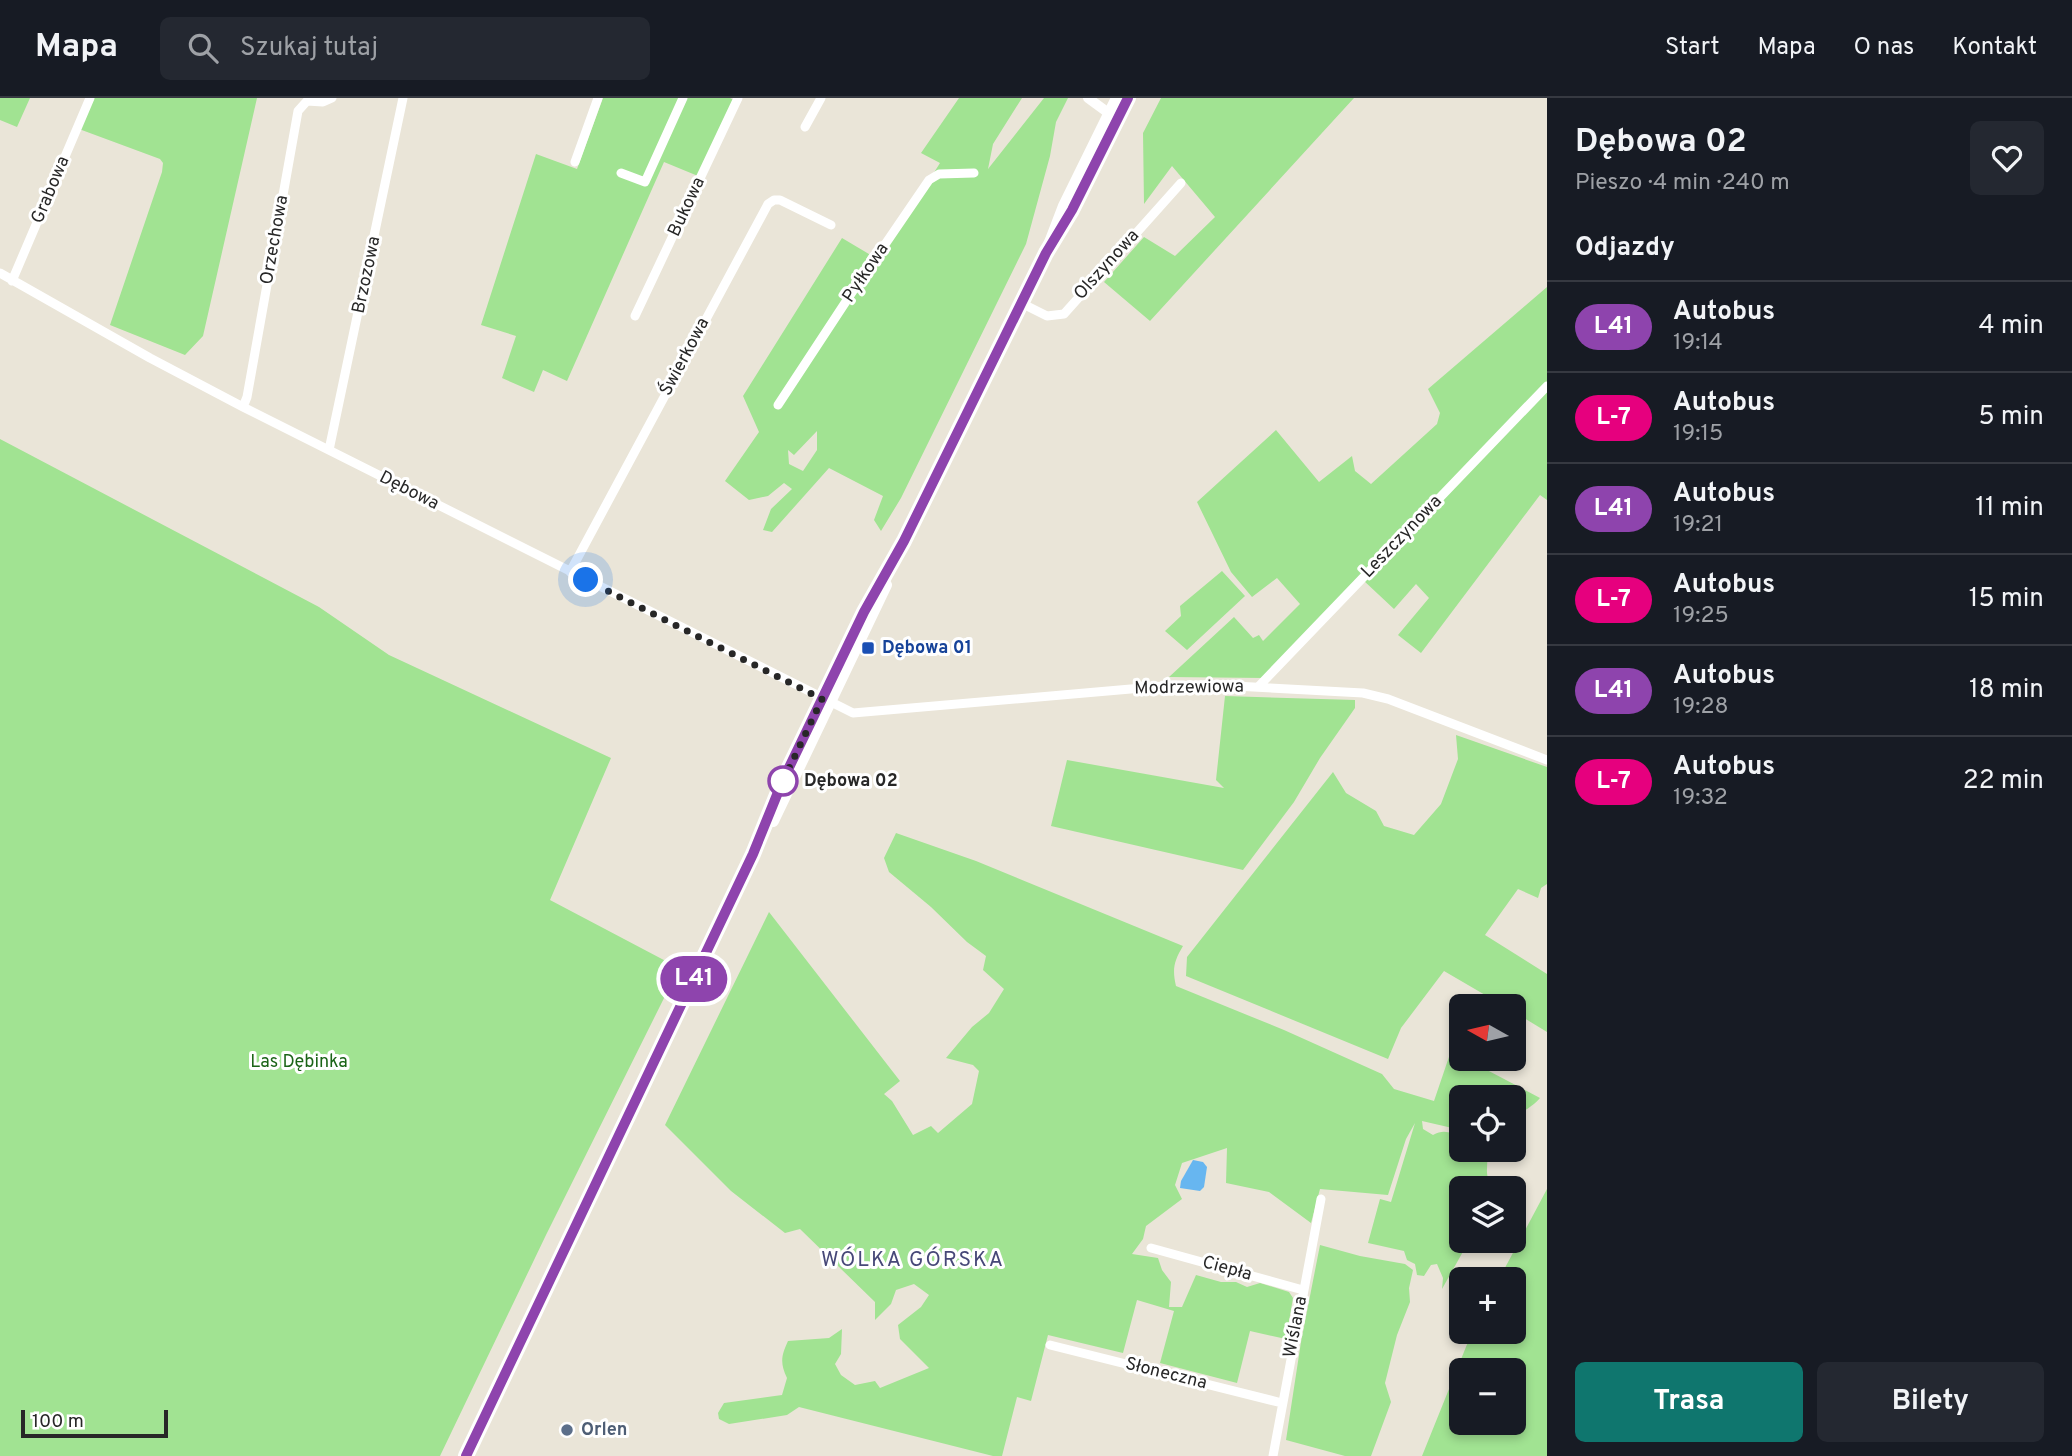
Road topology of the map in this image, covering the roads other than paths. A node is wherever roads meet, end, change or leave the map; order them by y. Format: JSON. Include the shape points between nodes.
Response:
{"nodes":[{"id":1,"x":90,"y":98,"type":"edge"},
{"id":2,"x":332,"y":98,"type":"edge"},
{"id":3,"x":403,"y":98,"type":"edge"},
{"id":4,"x":598,"y":98,"type":"edge"},
{"id":5,"x":682,"y":98,"type":"edge"},
{"id":6,"x":738,"y":98,"type":"edge"},
{"id":7,"x":821,"y":98,"type":"edge"},
{"id":8,"x":1088,"y":98,"type":"edge"},
{"id":9,"x":1117,"y":98,"type":"edge"},
{"id":10,"x":1128,"y":98,"type":"edge"},
{"id":11,"x":1113,"y":117,"type":"junction"},
{"id":12,"x":806,"y":127,"type":"dead end"},
{"id":13,"x":575,"y":162,"type":"dead end"},
{"id":14,"x":621,"y":173,"type":"dead end"},
{"id":15,"x":974,"y":173,"type":"dead end"},
{"id":16,"x":1181,"y":183,"type":"dead end"},
{"id":17,"x":831,"y":225,"type":"dead end"},
{"id":18,"x":0,"y":274,"type":"edge"},
{"id":19,"x":12,"y":281,"type":"junction"},
{"id":20,"x":1021,"y":303,"type":"junction"},
{"id":21,"x":635,"y":316,"type":"dead end"},
{"id":22,"x":1547,"y":386,"type":"edge"},
{"id":23,"x":778,"y":405,"type":"dead end"},
{"id":24,"x":243,"y":407,"type":"junction"},
{"id":25,"x":329,"y":450,"type":"junction"},
{"id":26,"x":570,"y":572,"type":"junction"},
{"id":27,"x":1258,"y":687,"type":"junction"},
{"id":28,"x":826,"y":701,"type":"junction"},
{"id":29,"x":1547,"y":760,"type":"edge"},
{"id":30,"x":1321,"y":1199,"type":"dead end"},
{"id":31,"x":1151,"y":1248,"type":"dead end"},
{"id":32,"x":1303,"y":1290,"type":"junction"},
{"id":33,"x":1049,"y":1345,"type":"dead end"},
{"id":34,"x":1282,"y":1403,"type":"junction"},
{"id":35,"x":466,"y":1456,"type":"edge"},
{"id":36,"x":1273,"y":1456,"type":"edge"}],
"edges":[{"from":1,"to":19,"type":"street","name":"Grabowa"},
{"from":2,"to":24,"type":"street","name":"Orzechowa","via":[[307,101],[298,111]]},
{"from":3,"to":25,"type":"street","name":"Brzozowa"},
{"from":4,"to":13,"type":"street"},
{"from":5,"to":14,"type":"street","via":[[645,182]]},
{"from":6,"to":21,"type":"street","name":"Bukowa"},
{"from":7,"to":12,"type":"street"},
{"from":8,"to":11,"type":"street"},
{"from":9,"to":11,"type":"main road"},
{"from":10,"to":11,"type":"main road"},
{"from":11,"to":20,"type":"main road","via":[[1072,210]]},
{"from":15,"to":23,"type":"street","name":"Pyłkowa","via":[[939,174],[929,180],[872,258]]},
{"from":16,"to":20,"type":"street","name":"Olszynowa","via":[[1064,314],[1047,316]]},
{"from":17,"to":26,"type":"street","name":"Świerkowa","via":[[780,200],[768,204]]},
{"from":18,"to":19,"type":"street","name":"Dębowa"},
{"from":19,"to":24,"type":"street","name":"Dębowa"},
{"from":20,"to":28,"type":"main road","via":[[904,541],[872,594]]},
{"from":22,"to":27,"type":"street","name":"Leszczynowa"},
{"from":24,"to":25,"type":"street","name":"Dębowa"},
{"from":25,"to":26,"type":"street","name":"Dębowa"},
{"from":26,"to":28,"type":"street","name":"Dębowa"},
{"from":27,"to":28,"type":"street","name":"Modrzewiowa","via":[[1165,686],[852,713]]},
{"from":27,"to":29,"type":"street","name":"Modrzewiowa","via":[[1388,699]]},
{"from":28,"to":35,"type":"main road","via":[[769,811],[756,848]]},
{"from":30,"to":32,"type":"street","name":"Wiślana"},
{"from":31,"to":32,"type":"street","name":"Ciepła"},
{"from":32,"to":34,"type":"street","name":"Wiślana"},
{"from":33,"to":34,"type":"street","name":"Słoneczna"},
{"from":34,"to":36,"type":"street","name":"Wiślana"}]}
